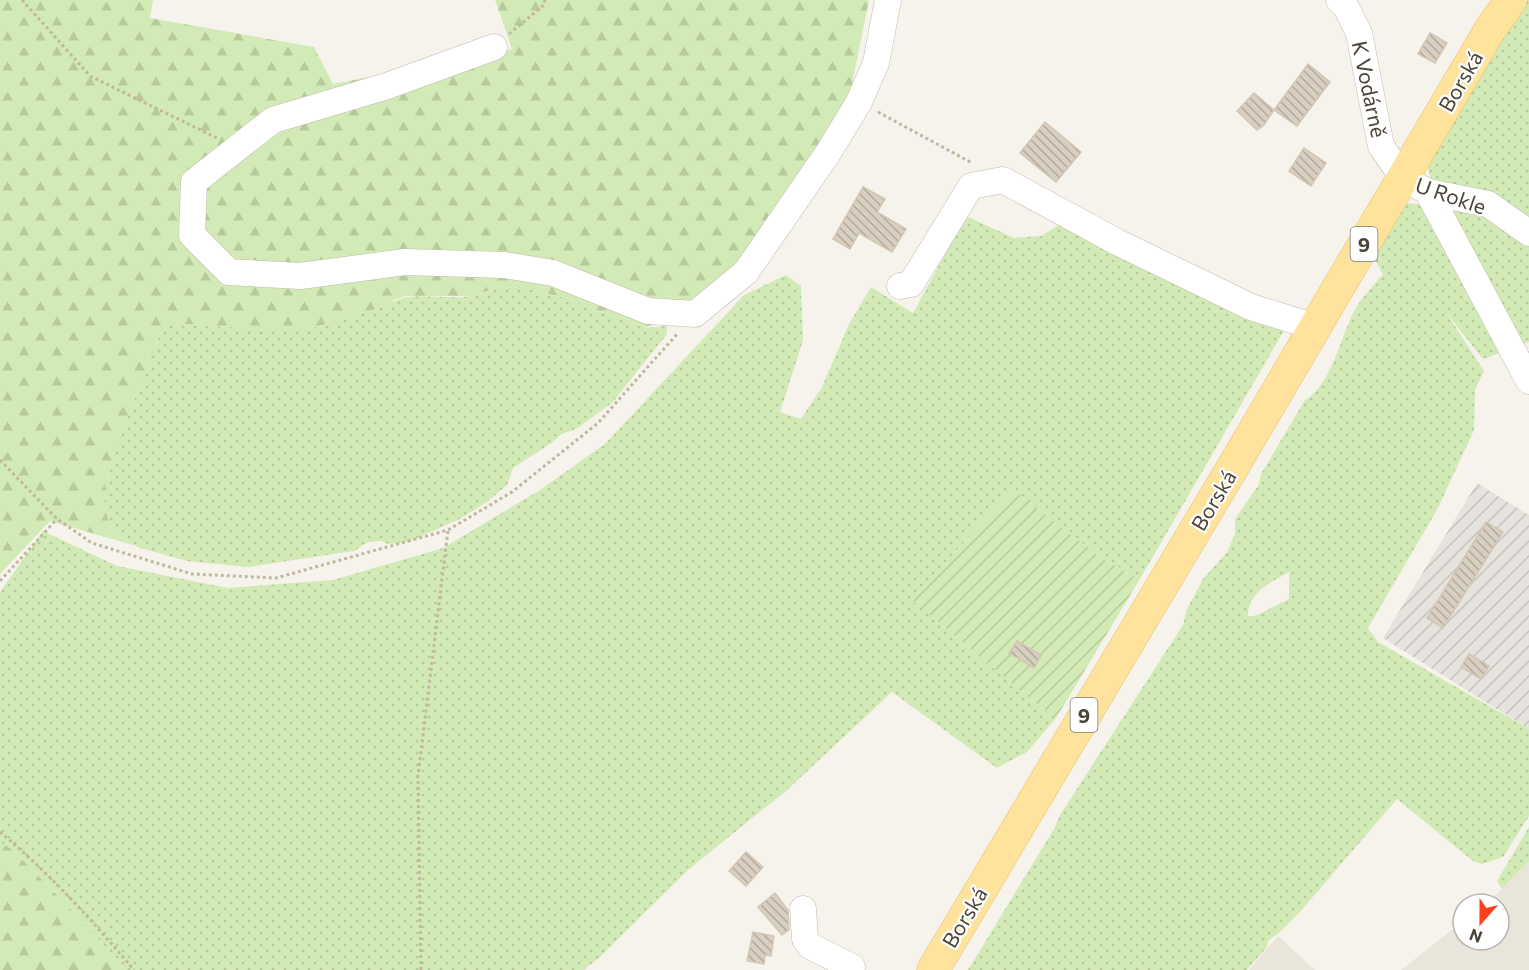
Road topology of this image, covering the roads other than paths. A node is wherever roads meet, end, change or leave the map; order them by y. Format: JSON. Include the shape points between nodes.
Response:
{"nodes":[{"id":1,"x":888,"y":0,"type":"edge"},
{"id":2,"x":1339,"y":0,"type":"edge"},
{"id":3,"x":1504,"y":0,"type":"edge"},
{"id":4,"x":1511,"y":0,"type":"edge"},
{"id":5,"x":1491,"y":28,"type":"junction"},
{"id":6,"x":494,"y":47,"type":"road end"},
{"id":7,"x":1416,"y":185,"type":"junction"},
{"id":8,"x":1529,"y":232,"type":"edge"},
{"id":9,"x":900,"y":286,"type":"dead end"},
{"id":10,"x":1315,"y":327,"type":"junction"},
{"id":11,"x":1529,"y":381,"type":"edge"},
{"id":12,"x":803,"y":909,"type":"dead end"},
{"id":13,"x":863,"y":968,"type":"edge"},
{"id":14,"x":822,"y":970,"type":"edge"},
{"id":15,"x":933,"y":970,"type":"edge"}],
"edges":[{"from":1,"to":6,"type":"street","via":[[876,63],[859,102],[828,153],[746,272],[695,314],[648,311],[553,273],[504,265],[405,262],[300,276],[229,272],[192,235],[194,182],[273,120],[387,86]]},
{"from":2,"to":7,"type":"street","name":"K Vodárně","via":[[1359,33],[1381,146]]},
{"from":3,"to":5,"type":"main road","name":"Borská","number":"9"},
{"from":4,"to":5,"type":"main road","name":"Borská","number":"9"},
{"from":5,"to":7,"type":"main road","name":"Borská","number":"9"},
{"from":7,"to":8,"type":"street","name":"U Rokle","via":[[1488,204]]},
{"from":7,"to":10,"type":"main road","name":"Borská","number":"9"},
{"from":7,"to":11,"type":"street","name":"K Vodárně"},
{"from":9,"to":10,"type":"street","via":[[911,284],[971,186],[1003,180],[1117,242],[1251,307]]},
{"from":10,"to":15,"type":"main road","name":"Borská","number":"9"},
{"from":12,"to":13,"type":"street","via":[[805,939],[810,946]]},
{"from":13,"to":14,"type":"street"}]}
